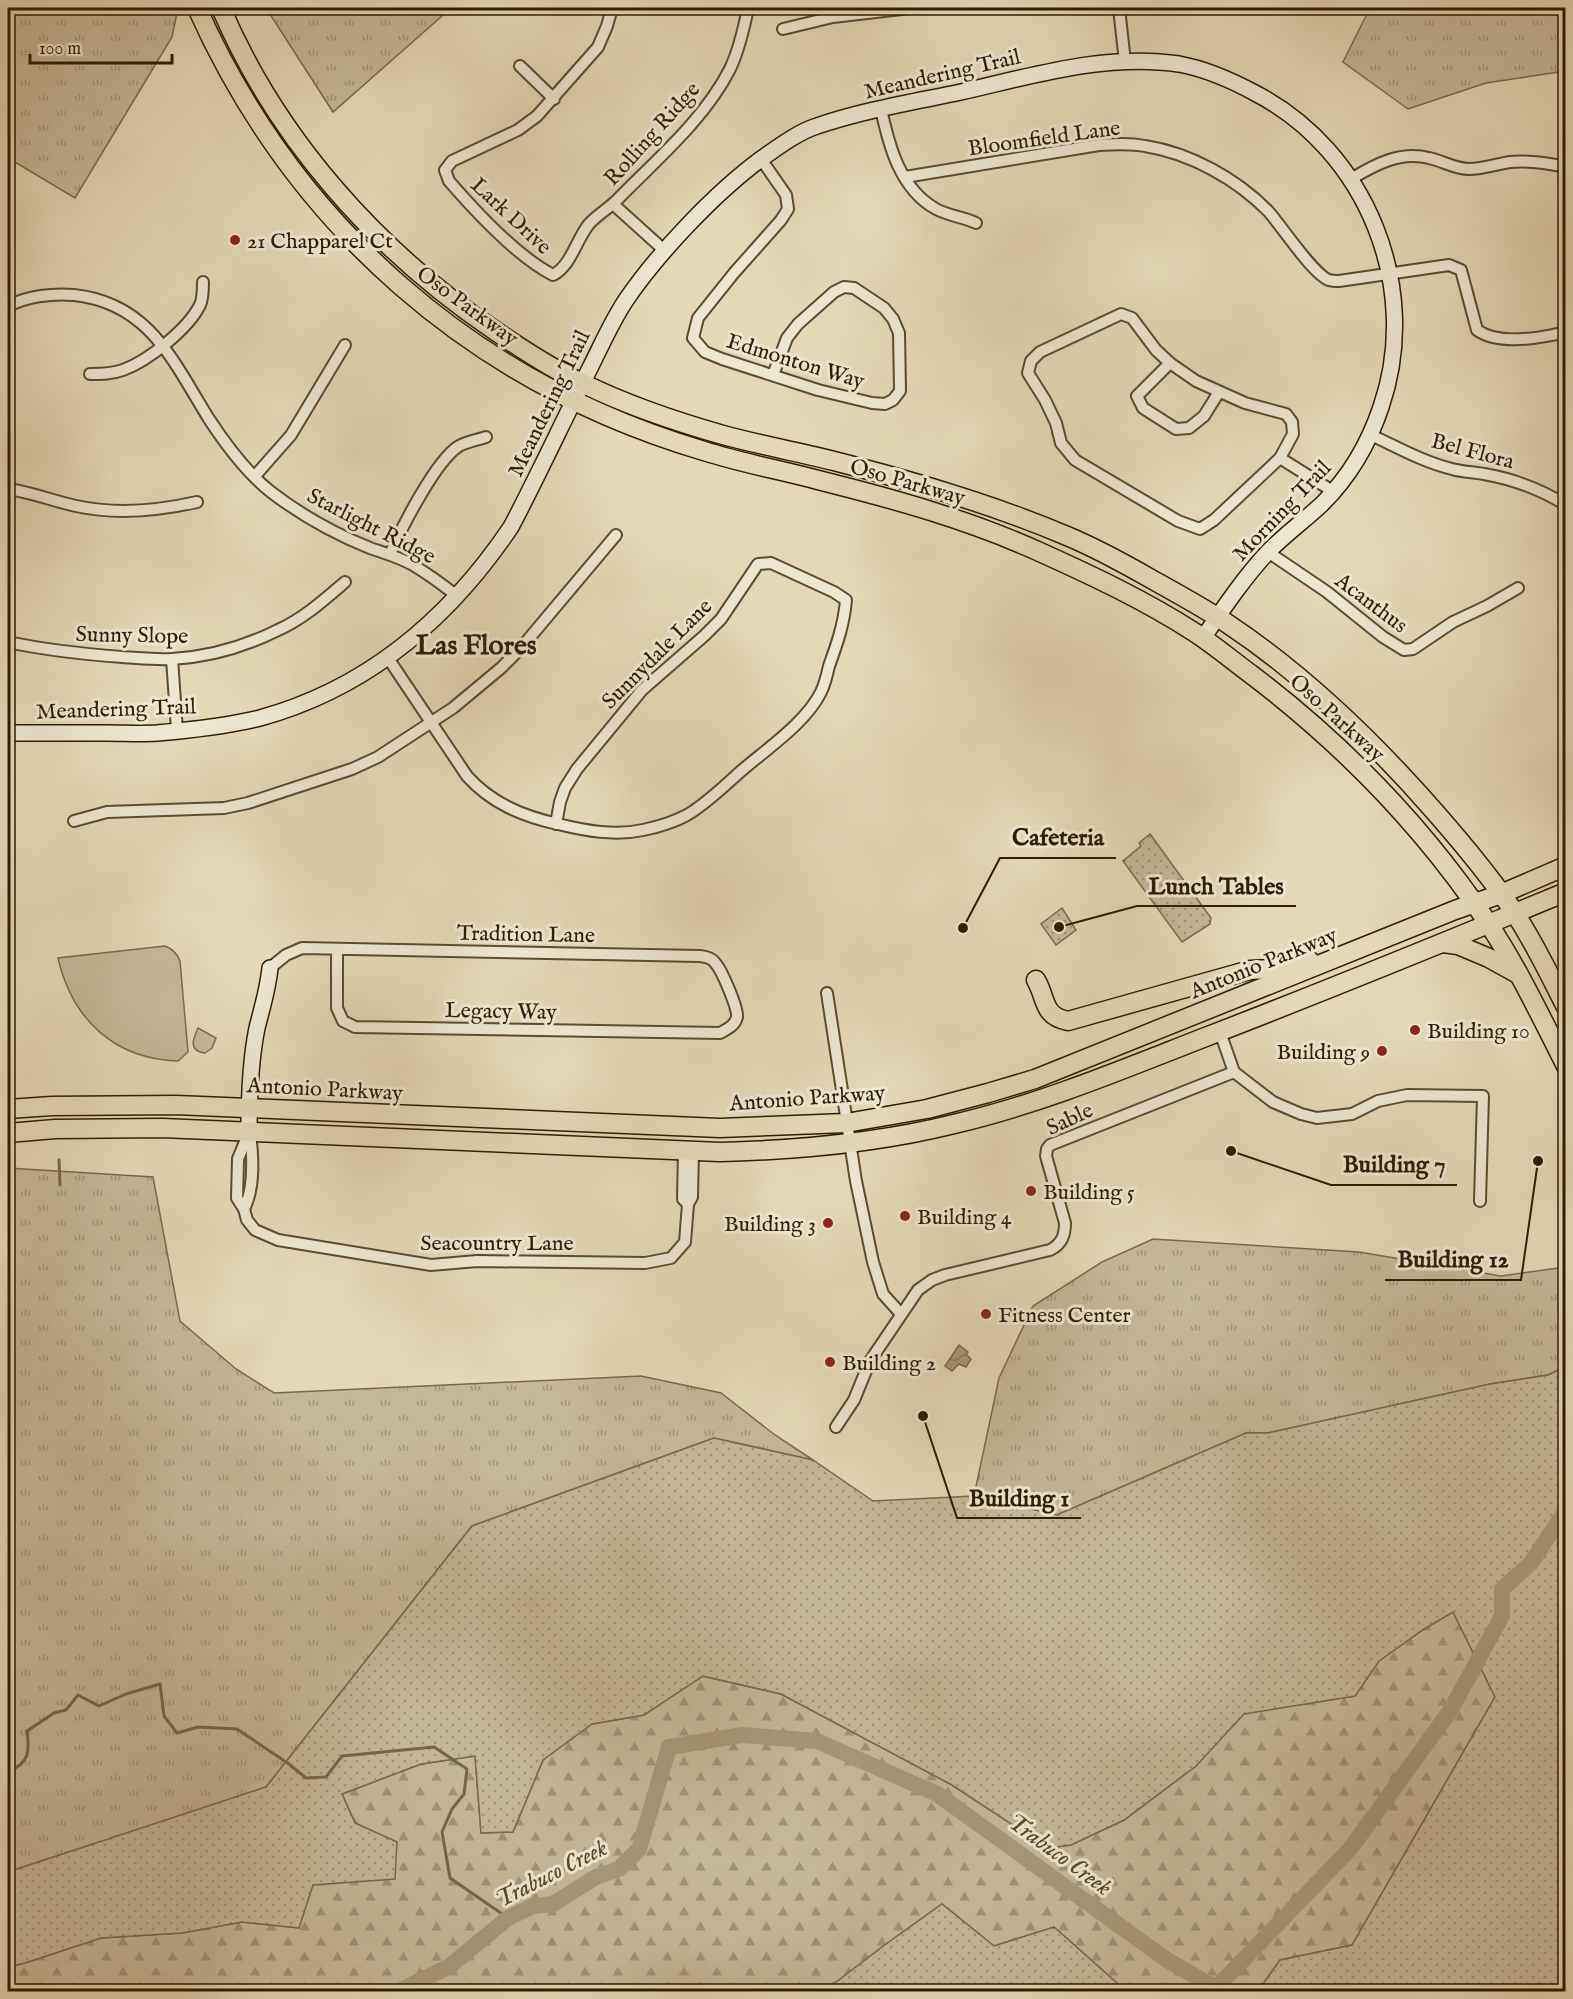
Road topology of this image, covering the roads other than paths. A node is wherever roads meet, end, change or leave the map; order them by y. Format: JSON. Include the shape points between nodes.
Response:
{"nodes":[{"id":1,"x":197,"y":8,"type":"edge"},
{"id":2,"x":220,"y":8,"type":"edge"},
{"id":3,"x":612,"y":8,"type":"edge"},
{"id":4,"x":748,"y":8,"type":"edge"},
{"id":5,"x":910,"y":8,"type":"edge"},
{"id":6,"x":1119,"y":8,"type":"edge"},
{"id":7,"x":783,"y":29,"type":"dead end"},
{"id":8,"x":1125,"y":62,"type":"junction"},
{"id":9,"x":520,"y":66,"type":"dead end"},
{"id":10,"x":554,"y":99,"type":"junction"},
{"id":11,"x":881,"y":109,"type":"junction"},
{"id":12,"x":761,"y":159,"type":"junction"},
{"id":13,"x":1566,"y":167,"type":"edge"},
{"id":14,"x":905,"y":177,"type":"junction"},
{"id":15,"x":1351,"y":179,"type":"junction"},
{"id":16,"x":613,"y":204,"type":"junction"},
{"id":17,"x":976,"y":223,"type":"dead end"},
{"id":18,"x":665,"y":251,"type":"junction"},
{"id":19,"x":561,"y":271,"type":"joint"},
{"id":20,"x":1390,"y":273,"type":"junction"},
{"id":21,"x":203,"y":282,"type":"dead end"},
{"id":22,"x":8,"y":306,"type":"edge"},
{"id":23,"x":1566,"y":332,"type":"edge"},
{"id":24,"x":163,"y":345,"type":"junction"},
{"id":25,"x":345,"y":345,"type":"dead end"},
{"id":26,"x":1170,"y":363,"type":"junction"},
{"id":27,"x":90,"y":374,"type":"dead end"},
{"id":28,"x":773,"y":375,"type":"junction"},
{"id":29,"x":582,"y":384,"type":"junction"},
{"id":30,"x":1219,"y":392,"type":"junction"},
{"id":31,"x":574,"y":401,"type":"junction"},
{"id":32,"x":1371,"y":435,"type":"junction"},
{"id":33,"x":486,"y":437,"type":"dead end"},
{"id":34,"x":1280,"y":458,"type":"junction"},
{"id":35,"x":255,"y":476,"type":"junction"},
{"id":36,"x":8,"y":489,"type":"edge"},
{"id":37,"x":1334,"y":492,"type":"junction"},
{"id":38,"x":197,"y":502,"type":"dead end"},
{"id":39,"x":1565,"y":502,"type":"edge"},
{"id":40,"x":616,"y":535,"type":"dead end"},
{"id":41,"x":1268,"y":552,"type":"junction"},
{"id":42,"x":390,"y":554,"type":"junction"},
{"id":43,"x":345,"y":582,"type":"dead end"},
{"id":44,"x":1518,"y":588,"type":"dead end"},
{"id":45,"x":457,"y":596,"type":"junction"},
{"id":46,"x":1218,"y":617,"type":"junction"},
{"id":47,"x":1203,"y":638,"type":"junction"},
{"id":48,"x":8,"y":642,"type":"edge"},
{"id":49,"x":388,"y":658,"type":"junction"},
{"id":50,"x":172,"y":659,"type":"junction"},
{"id":51,"x":430,"y":723,"type":"junction"},
{"id":52,"x":177,"y":730,"type":"junction"},
{"id":53,"x":8,"y":733,"type":"edge"},
{"id":54,"x":74,"y":821,"type":"dead end"},
{"id":55,"x":556,"y":824,"type":"junction"},
{"id":56,"x":1566,"y":866,"type":"edge"},
{"id":57,"x":1566,"y":892,"type":"edge"},
{"id":58,"x":1501,"y":894,"type":"junction"},
{"id":59,"x":1473,"y":903,"type":"junction"},
{"id":60,"x":1515,"y":913,"type":"junction"},
{"id":61,"x":1488,"y":923,"type":"junction"},
{"id":62,"x":1443,"y":943,"type":"junction"},
{"id":63,"x":338,"y":949,"type":"junction"},
{"id":64,"x":1329,"y":961,"type":"junction"},
{"id":65,"x":270,"y":968,"type":"joint"},
{"id":66,"x":1518,"y":974,"type":"junction"},
{"id":67,"x":1036,"y":980,"type":"dead end"},
{"id":68,"x":827,"y":993,"type":"dead end"},
{"id":69,"x":1566,"y":1007,"type":"edge"},
{"id":70,"x":732,"y":1027,"type":"joint"},
{"id":71,"x":1220,"y":1032,"type":"junction"},
{"id":72,"x":1566,"y":1066,"type":"edge"},
{"id":73,"x":1233,"y":1072,"type":"junction"},
{"id":74,"x":249,"y":1108,"type":"junction"},
{"id":75,"x":8,"y":1109,"type":"edge"},
{"id":76,"x":846,"y":1123,"type":"junction"},
{"id":77,"x":249,"y":1132,"type":"junction"},
{"id":78,"x":8,"y":1133,"type":"edge"},
{"id":79,"x":849,"y":1143,"type":"junction"},
{"id":80,"x":688,"y":1151,"type":"junction"},
{"id":81,"x":1480,"y":1201,"type":"dead end"},
{"id":82,"x":901,"y":1314,"type":"junction"},
{"id":83,"x":836,"y":1427,"type":"dead end"}],
"edges":[{"from":1,"to":31,"type":"main road","name":"Oso Parkway","via":[[230,76],[264,131],[349,237],[416,299],[465,337]]},
{"from":2,"to":29,"type":"main road","name":"Oso Parkway","via":[[262,88],[303,149],[382,241],[478,319]]},
{"from":3,"to":10,"type":"street","via":[[598,47]]},
{"from":4,"to":16,"type":"street","name":"Rolling Ridge","via":[[730,68],[708,104]]},
{"from":5,"to":7,"type":"street","via":[[833,17]]},
{"from":6,"to":8,"type":"street"},
{"from":8,"to":11,"type":"street","name":"Meandering Trail","via":[[1066,69]]},
{"from":8,"to":15,"type":"street","name":"Morning Trail","via":[[1180,64],[1264,97],[1308,130]]},
{"from":9,"to":10,"type":"street"},
{"from":10,"to":19,"type":"street","name":"Lark Drive","via":[[518,130],[452,161],[446,170],[449,181],[502,237],[544,271],[553,275]]},
{"from":11,"to":12,"type":"street","name":"Meandering Trail","via":[[814,127]]},
{"from":11,"to":14,"type":"street","via":[[889,146]]},
{"from":12,"to":18,"type":"street","name":"Meandering Trail"},
{"from":12,"to":28,"type":"street","name":"Edmonton Way","via":[[786,195],[788,209],[698,318],[693,338],[705,352]]},
{"from":13,"to":15,"type":"street","via":[[1511,162],[1469,169],[1412,155],[1375,165]]},
{"from":14,"to":17,"type":"street","via":[[935,208]]},
{"from":14,"to":20,"type":"street","name":"Bloomfield Lane","via":[[1099,145],[1146,146],[1204,165],[1247,192],[1329,280]]},
{"from":15,"to":20,"type":"street","name":"Morning Trail","via":[[1379,236]]},
{"from":16,"to":18,"type":"street"},
{"from":16,"to":19,"type":"street","name":"Rolling Ridge","via":[[589,224]]},
{"from":18,"to":29,"type":"street","name":"Meandering Trail","via":[[625,302]]},
{"from":20,"to":23,"type":"street","via":[[1449,266],[1461,270],[1477,330],[1487,337],[1544,337]]},
{"from":20,"to":32,"type":"street","name":"Morning Trail","via":[[1395,322],[1392,360]]},
{"from":21,"to":24,"type":"street","via":[[201,303],[191,320]]},
{"from":22,"to":24,"type":"street","name":"Starlight Ridge","via":[[41,296],[85,297],[126,312]]},
{"from":24,"to":27,"type":"street","via":[[123,370]]},
{"from":24,"to":35,"type":"street","name":"Starlight Ridge","via":[[211,421]]},
{"from":25,"to":35,"type":"street","via":[[291,435]]},
{"from":26,"to":30,"type":"street"},
{"from":26,"to":30,"type":"street","via":[[1137,396],[1143,408],[1176,429],[1189,428],[1204,416]]},
{"from":26,"to":34,"type":"street","via":[[1155,350],[1132,318],[1121,314],[1040,352],[1031,361],[1028,372],[1056,423],[1061,443],[1075,460],[1178,521],[1200,529]]},
{"from":28,"to":28,"type":"street","name":"Edmonton Way","via":[[787,338],[798,324],[844,287],[854,288],[884,308],[899,333],[900,391],[885,404],[872,404]]},
{"from":29,"to":31,"type":"street","name":"Meandering Trail"},
{"from":29,"to":46,"type":"main road","name":"Oso Parkway","via":[[723,435],[850,466],[1008,512],[1080,542]]},
{"from":30,"to":34,"type":"street","via":[[1286,414],[1292,422],[1293,434]]},
{"from":31,"to":45,"type":"street","name":"Meandering Trail","via":[[511,527]]},
{"from":31,"to":47,"type":"main road","name":"Oso Parkway","via":[[637,429],[708,453],[937,512],[1086,573]]},
{"from":32,"to":37,"type":"street","name":"Morning Trail"},
{"from":32,"to":39,"type":"street","name":"Bel Flora","via":[[1452,469],[1519,482]]},
{"from":33,"to":42,"type":"street","via":[[458,447],[442,463]]},
{"from":34,"to":37,"type":"street"},
{"from":35,"to":42,"type":"street","name":"Starlight Ridge","via":[[291,506],[325,527]]},
{"from":36,"to":38,"type":"street","via":[[98,510],[130,512]]},
{"from":37,"to":41,"type":"street","name":"Morning Trail"},
{"from":40,"to":51,"type":"street","via":[[521,648],[479,688]]},
{"from":41,"to":44,"type":"street","name":"Acanthus","via":[[1404,650],[1413,650],[1453,622]]},
{"from":41,"to":46,"type":"street","name":"Morning Trail"},
{"from":42,"to":45,"type":"street","name":"Starlight Ridge","via":[[412,564]]},
{"from":43,"to":50,"type":"street","name":"Sunny Slope","via":[[280,630],[244,645]]},
{"from":45,"to":49,"type":"street","name":"Meandering Trail","via":[[430,625]]},
{"from":46,"to":47,"type":"street","name":"Morning Trail"},
{"from":46,"to":58,"type":"main road","name":"Oso Parkway","via":[[1298,676],[1370,741],[1461,842]]},
{"from":47,"to":59,"type":"main road","name":"Oso Parkway","via":[[1343,750],[1410,822]]},
{"from":48,"to":50,"type":"street","name":"Sunny Slope","via":[[64,652]]},
{"from":49,"to":51,"type":"street"},
{"from":49,"to":52,"type":"street","name":"Meandering Trail","via":[[323,694],[260,718]]},
{"from":50,"to":52,"type":"street"},
{"from":51,"to":54,"type":"street","via":[[352,769],[248,803],[224,808],[107,812]]},
{"from":51,"to":55,"type":"street","via":[[467,776],[484,793],[513,810]]},
{"from":52,"to":53,"type":"street","name":"Meandering Trail"},
{"from":55,"to":55,"type":"street","name":"Sunnydale Lane","via":[[560,802],[577,769],[642,690],[721,619],[758,564],[771,563],[846,600],[844,621],[821,692],[810,708],[703,804],[686,815],[643,830],[600,832]]},
{"from":56,"to":58,"type":"main road","name":"Antonio Parkway"},
{"from":57,"to":60,"type":"main road","name":"Antonio Parkway"},
{"from":58,"to":59,"type":"main road","name":"Antonio Parkway"},
{"from":58,"to":60,"type":"main road","name":"Oso Parkway"},
{"from":59,"to":61,"type":"main road","name":"Oso Parkway"},
{"from":59,"to":64,"type":"main road","name":"Antonio Parkway"},
{"from":60,"to":61,"type":"main road","name":"Antonio Parkway"},
{"from":60,"to":69,"type":"main road","name":"Oso Parkway"},
{"from":61,"to":62,"type":"main road","name":"Antonio Parkway"},
{"from":61,"to":66,"type":"main road","name":"Oso Parkway"},
{"from":62,"to":66,"type":"main road","via":[[1458,945]]},
{"from":62,"to":71,"type":"main road","name":"Antonio Parkway"},
{"from":63,"to":65,"type":"street","name":"Tradition Lane","via":[[302,948]]},
{"from":63,"to":70,"type":"street","name":"Tradition Lane","via":[[710,958],[736,1008],[737,1018]]},
{"from":63,"to":70,"type":"street","name":"Legacy Way","via":[[337,1008],[343,1021],[355,1027],[720,1033]]},
{"from":64,"to":67,"type":"main road","via":[[1306,959],[1271,969],[1250,970],[1068,1021],[1052,1015]]},
{"from":64,"to":76,"type":"main road","name":"Antonio Parkway","via":[[1035,1078],[927,1109]]},
{"from":65,"to":74,"type":"street","via":[[254,1048]]},
{"from":66,"to":72,"type":"main road","name":"Oso Parkway"},
{"from":68,"to":76,"type":"street"},
{"from":71,"to":73,"type":"street"},
{"from":71,"to":79,"type":"main road","name":"Antonio Parkway","via":[[1010,1110],[952,1125]]},
{"from":73,"to":81,"type":"street","via":[[1273,1102],[1317,1118],[1352,1114],[1378,1101],[1407,1095],[1483,1096]]},
{"from":73,"to":82,"type":"street","name":"Sable","via":[[1050,1145],[1046,1156],[1065,1223],[1057,1246],[932,1280],[918,1290]]},
{"from":74,"to":75,"type":"main road","name":"Antonio Parkway","via":[[108,1105]]},
{"from":74,"to":76,"type":"main road","name":"Antonio Parkway","via":[[720,1128]]},
{"from":74,"to":77,"type":"street"},
{"from":76,"to":79,"type":"street"},
{"from":77,"to":78,"type":"main road","name":"Antonio Parkway","via":[[162,1128]]},
{"from":77,"to":80,"type":"main road","name":"Antonio Parkway"},
{"from":77,"to":80,"type":"street","name":"Seacountry Lane","via":[[238,1159],[237,1198],[255,1230],[278,1240],[431,1265],[477,1261],[645,1263],[671,1258],[685,1242],[687,1204],[683,1199]]},
{"from":79,"to":80,"type":"main road","name":"Antonio Parkway","via":[[791,1150]]},
{"from":79,"to":82,"type":"street","via":[[876,1272],[883,1294]]},
{"from":82,"to":83,"type":"street","name":"Sable"}]}
